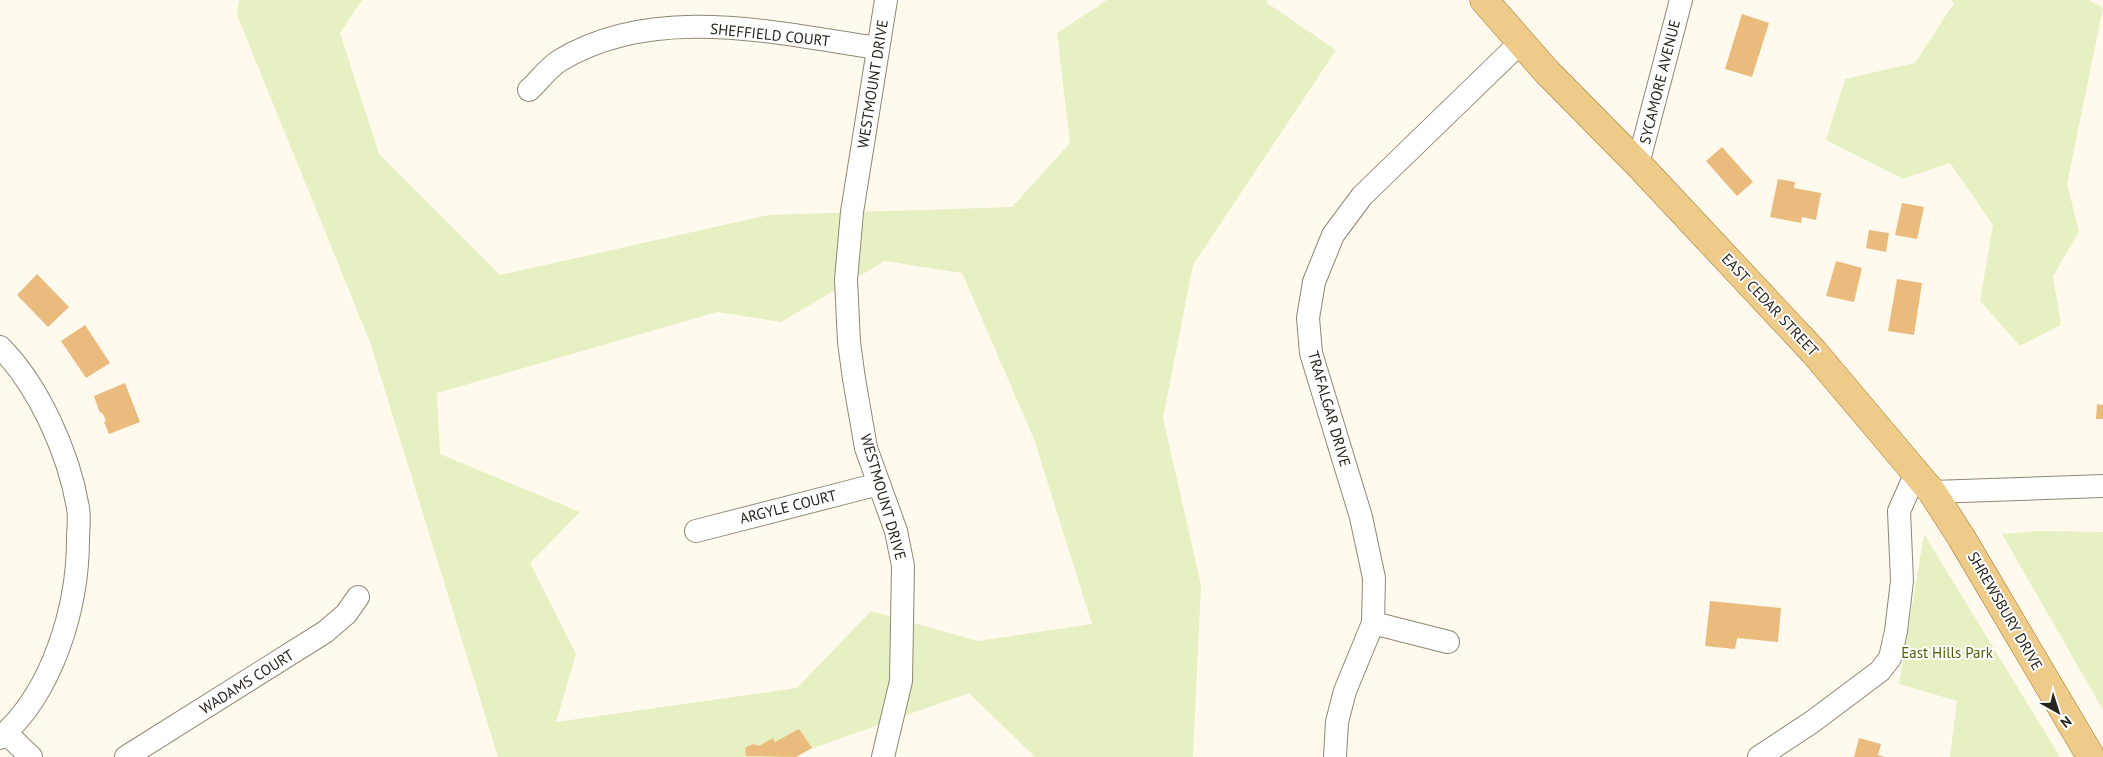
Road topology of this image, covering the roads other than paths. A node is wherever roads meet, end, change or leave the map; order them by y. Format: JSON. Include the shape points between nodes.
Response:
{"nodes":[{"id":1,"x":886,"y":0,"type":"edge"},
{"id":2,"x":1484,"y":0,"type":"edge"},
{"id":3,"x":1681,"y":0,"type":"edge"},
{"id":4,"x":1521,"y":42,"type":"junction"},
{"id":5,"x":878,"y":48,"type":"junction"},
{"id":6,"x":529,"y":90,"type":"dead end"},
{"id":7,"x":1638,"y":164,"type":"junction"},
{"id":8,"x":0,"y":347,"type":"edge"},
{"id":9,"x":1924,"y":483,"type":"junction"},
{"id":10,"x":879,"y":484,"type":"junction"},
{"id":11,"x":2103,"y":486,"type":"edge"},
{"id":12,"x":696,"y":531,"type":"dead end"},
{"id":13,"x":358,"y":596,"type":"dead end"},
{"id":14,"x":1374,"y":623,"type":"junction"},
{"id":15,"x":1448,"y":642,"type":"dead end"},
{"id":16,"x":3,"y":736,"type":"edge"},
{"id":17,"x":1754,"y":752,"type":"edge"},
{"id":18,"x":31,"y":757,"type":"edge"},
{"id":19,"x":126,"y":757,"type":"edge"},
{"id":20,"x":883,"y":757,"type":"edge"},
{"id":21,"x":1335,"y":757,"type":"edge"},
{"id":22,"x":2090,"y":757,"type":"edge"}],
"edges":[{"from":1,"to":5,"type":"street","name":"WESTMOUNT DRIVE"},
{"from":2,"to":4,"type":"main road","name":"EAST CEDAR STREET"},
{"from":3,"to":7,"type":"street","name":"SYCAMORE AVENUE"},
{"from":4,"to":7,"type":"main road","name":"EAST CEDAR STREET"},
{"from":4,"to":14,"type":"street","name":"TRAFALGAR DRIVE","via":[[1362,196],[1333,235],[1314,282],[1308,318],[1312,353],[1363,524],[1374,578]]},
{"from":5,"to":6,"type":"street","name":"SHEFFIELD COURT","via":[[757,31],[671,28],[597,42],[558,62]]},
{"from":5,"to":10,"type":"street","name":"WESTMOUNT DRIVE","via":[[852,212],[846,280],[854,379],[866,448]]},
{"from":7,"to":9,"type":"main road","name":"EAST CEDAR STREET","via":[[1813,351]]},
{"from":8,"to":16,"type":"street","via":[[12,358],[57,435],[79,510],[78,558],[72,598],[60,640],[46,679],[26,710]]},
{"from":9,"to":11,"type":"street"},
{"from":9,"to":17,"type":"street","via":[[1899,511],[1902,581],[1890,658],[1880,671],[1812,722]]},
{"from":9,"to":22,"type":"main road","name":"SHREWSBURY DRIVE","via":[[1961,537]]},
{"from":10,"to":12,"type":"street","name":"ARGYLE COURT"},
{"from":10,"to":20,"type":"street","name":"WESTMOUNT DRIVE","via":[[896,531],[903,566],[901,680]]},
{"from":13,"to":19,"type":"street","name":"WADAMS COURT","via":[[346,614],[325,632]]},
{"from":14,"to":15,"type":"street"},
{"from":14,"to":21,"type":"street","name":"TRAFALGAR DRIVE","via":[[1345,691],[1337,722]]},
{"from":16,"to":18,"type":"street"}]}
